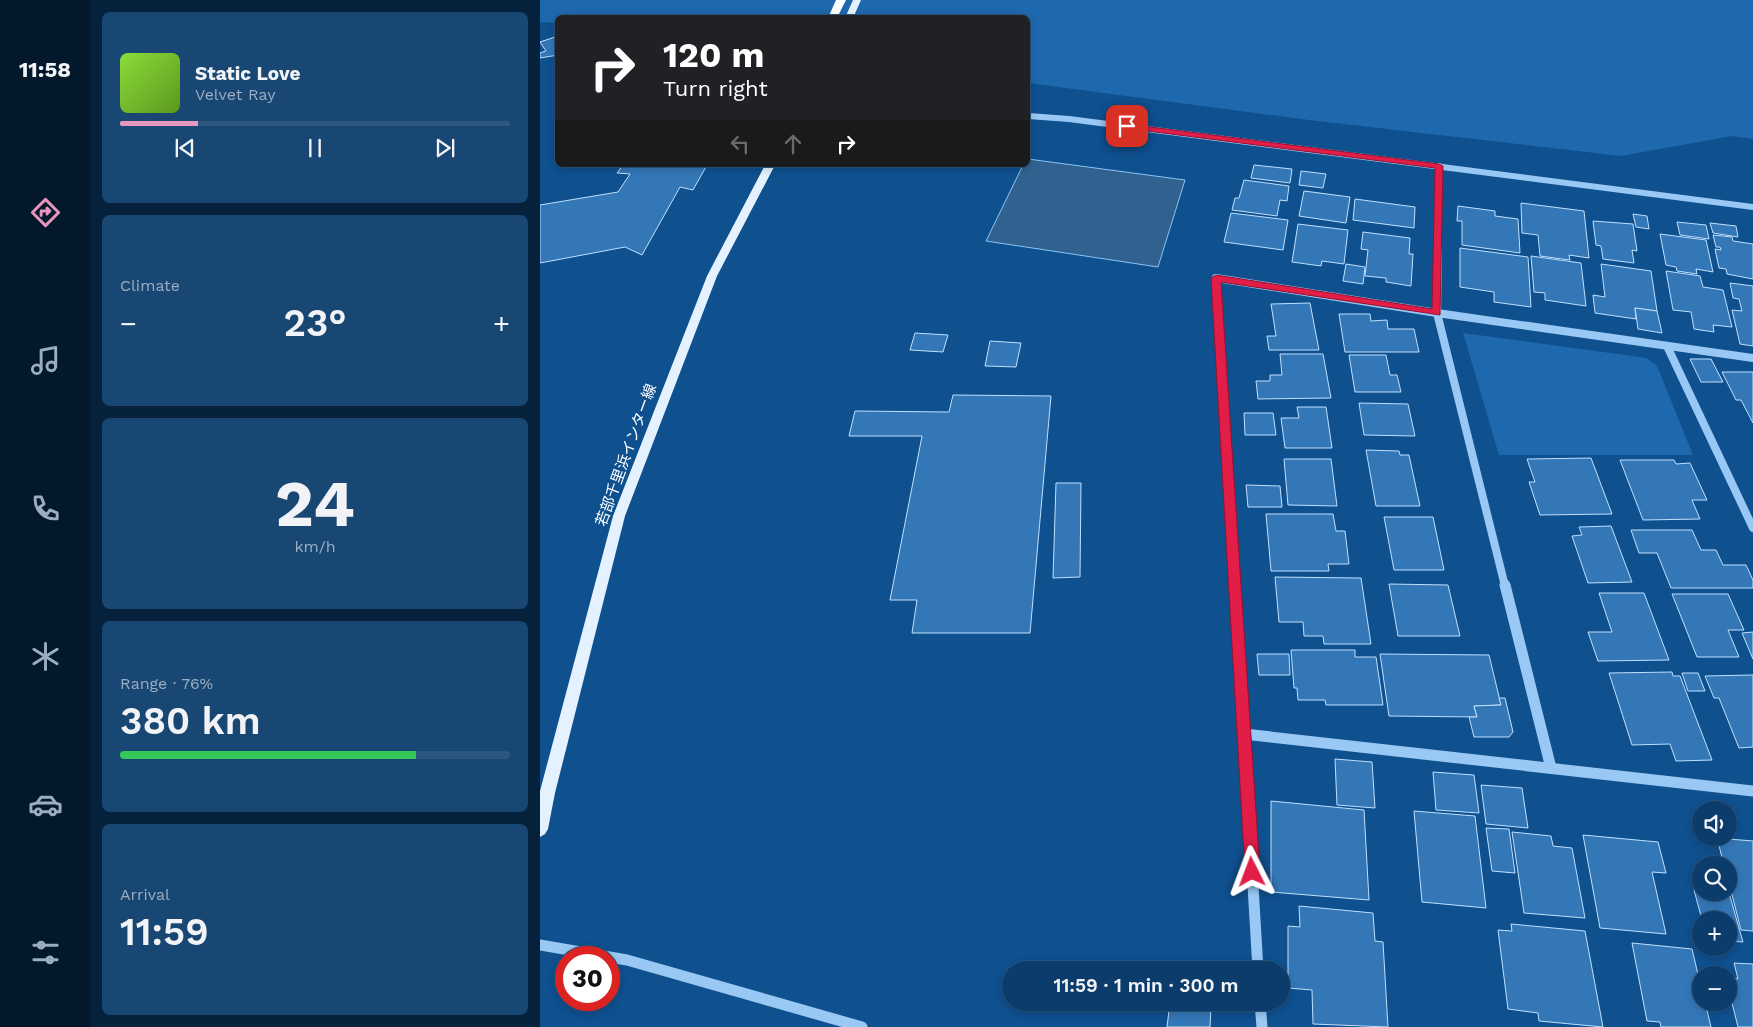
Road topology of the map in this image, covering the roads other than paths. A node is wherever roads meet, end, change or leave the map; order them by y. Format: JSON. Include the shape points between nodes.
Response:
{"nodes":[{"id":1,"x":841,"y":0,"type":"edge"},
{"id":2,"x":857,"y":0,"type":"edge"},
{"id":3,"x":834,"y":15,"type":"edge"},
{"id":4,"x":850,"y":15,"type":"edge"},
{"id":5,"x":1030,"y":116,"type":"edge"},
{"id":6,"x":1439,"y":166,"type":"junction"},
{"id":7,"x":769,"y":167,"type":"edge"},
{"id":8,"x":1753,"y":207,"type":"edge"},
{"id":9,"x":1437,"y":313,"type":"junction"},
{"id":10,"x":1667,"y":346,"type":"junction"},
{"id":11,"x":1753,"y":358,"type":"edge"},
{"id":12,"x":1753,"y":528,"type":"edge"},
{"id":13,"x":1244,"y":734,"type":"junction"},
{"id":14,"x":1551,"y":768,"type":"junction"},
{"id":15,"x":1753,"y":791,"type":"edge"},
{"id":16,"x":540,"y":829,"type":"edge"},
{"id":17,"x":540,"y":945,"type":"edge"},
{"id":18,"x":1257,"y":961,"type":"edge"},
{"id":19,"x":1261,"y":1011,"type":"edge"},
{"id":20,"x":862,"y":1027,"type":"edge"},
{"id":21,"x":1262,"y":1027,"type":"edge"}],
"edges":[{"from":1,"to":3,"type":"highway"},
{"from":2,"to":4,"type":"main road"},
{"from":5,"to":6,"type":"street"},
{"from":6,"to":8,"type":"street"},
{"from":6,"to":9,"type":"street"},
{"from":7,"to":16,"type":"main road","name":"若部千里浜インター線","via":[[712,276],[619,516]]},
{"from":9,"to":10,"type":"street"},
{"from":9,"to":13,"type":"street","via":[[1216,278]]},
{"from":9,"to":14,"type":"street"},
{"from":10,"to":11,"type":"street"},
{"from":10,"to":12,"type":"street"},
{"from":13,"to":14,"type":"street"},
{"from":13,"to":18,"type":"street"},
{"from":14,"to":15,"type":"street"},
{"from":17,"to":20,"type":"street","via":[[627,960]]},
{"from":19,"to":21,"type":"street"}]}
